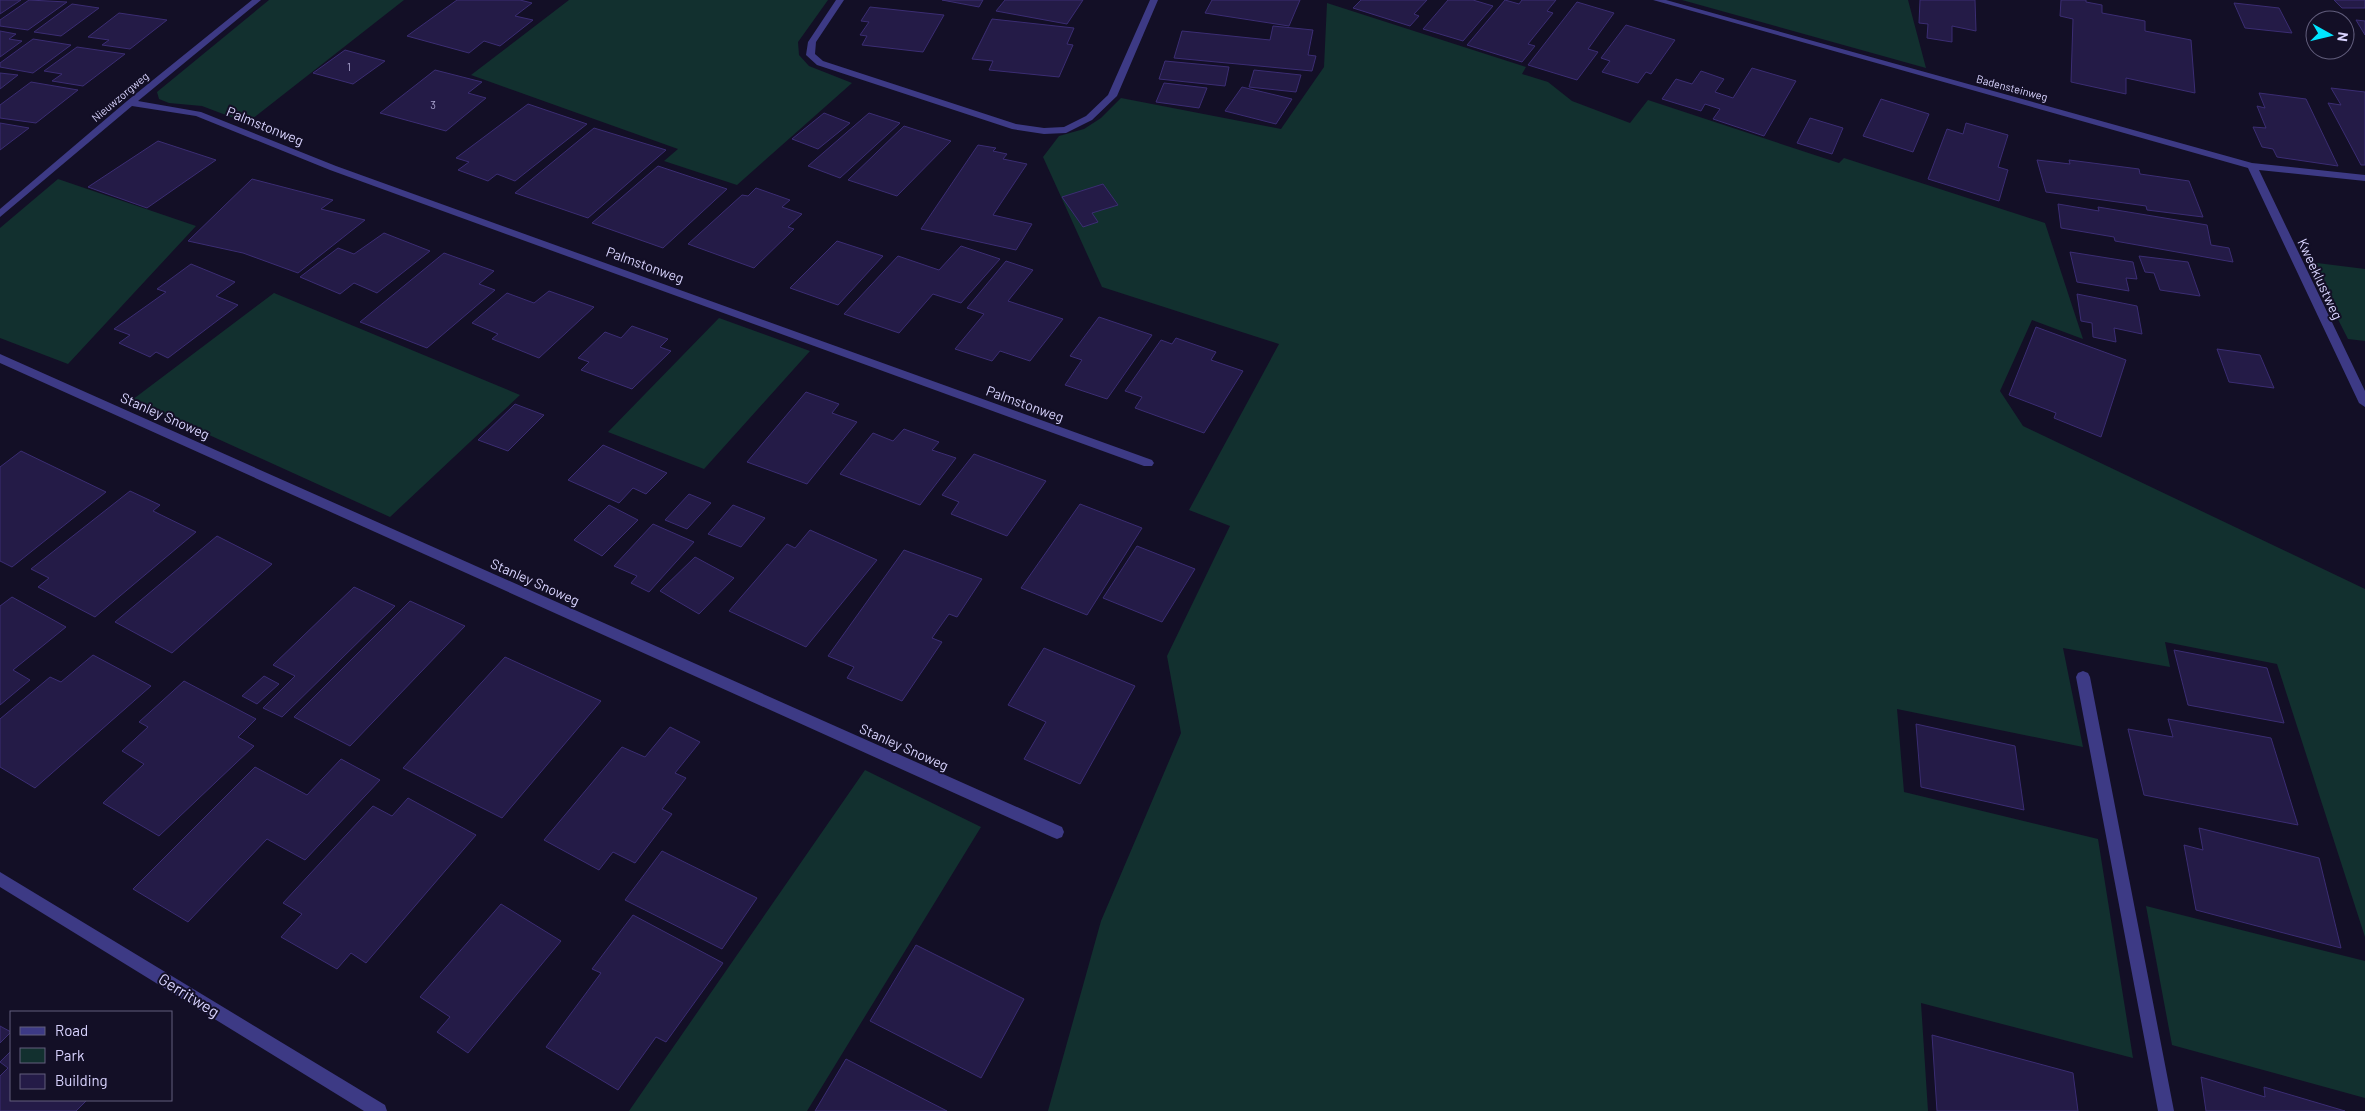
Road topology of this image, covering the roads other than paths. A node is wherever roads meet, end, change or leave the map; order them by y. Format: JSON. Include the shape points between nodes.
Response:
{"nodes":[{"id":1,"x":257,"y":0,"type":"edge"},
{"id":2,"x":840,"y":0,"type":"edge"},
{"id":3,"x":1154,"y":0,"type":"edge"},
{"id":4,"x":1657,"y":0,"type":"edge"},
{"id":5,"x":130,"y":103,"type":"junction"},
{"id":6,"x":2252,"y":166,"type":"junction"},
{"id":7,"x":2365,"y":178,"type":"edge"},
{"id":8,"x":0,"y":214,"type":"edge"},
{"id":9,"x":0,"y":358,"type":"edge"},
{"id":10,"x":2365,"y":403,"type":"edge"},
{"id":11,"x":1148,"y":463,"type":"dead end"},
{"id":12,"x":2083,"y":677,"type":"dead end"},
{"id":13,"x":1057,"y":832,"type":"dead end"},
{"id":14,"x":0,"y":879,"type":"edge"},
{"id":15,"x":379,"y":1111,"type":"edge"},
{"id":16,"x":2166,"y":1111,"type":"edge"}],
"edges":[{"from":1,"to":5,"type":"street","name":"Nieuwzorgweg"},
{"from":2,"to":3,"type":"street","via":[[812,42],[810,55],[820,63],[999,122],[1044,131],[1066,130],[1090,118],[1112,96]]},
{"from":4,"to":6,"type":"street","name":"Badensteinweg"},
{"from":5,"to":8,"type":"street","name":"Nieuwzorgweg"},
{"from":5,"to":11,"type":"street","name":"Palmstonweg","via":[[198,114],[333,168]]},
{"from":6,"to":7,"type":"street","name":"Badensteinweg"},
{"from":6,"to":10,"type":"street","name":"Kweeklustweg"},
{"from":9,"to":13,"type":"street","name":"Stanley Snoweg"},
{"from":12,"to":16,"type":"street"},
{"from":14,"to":15,"type":"street","name":"Gerritweg"}]}
